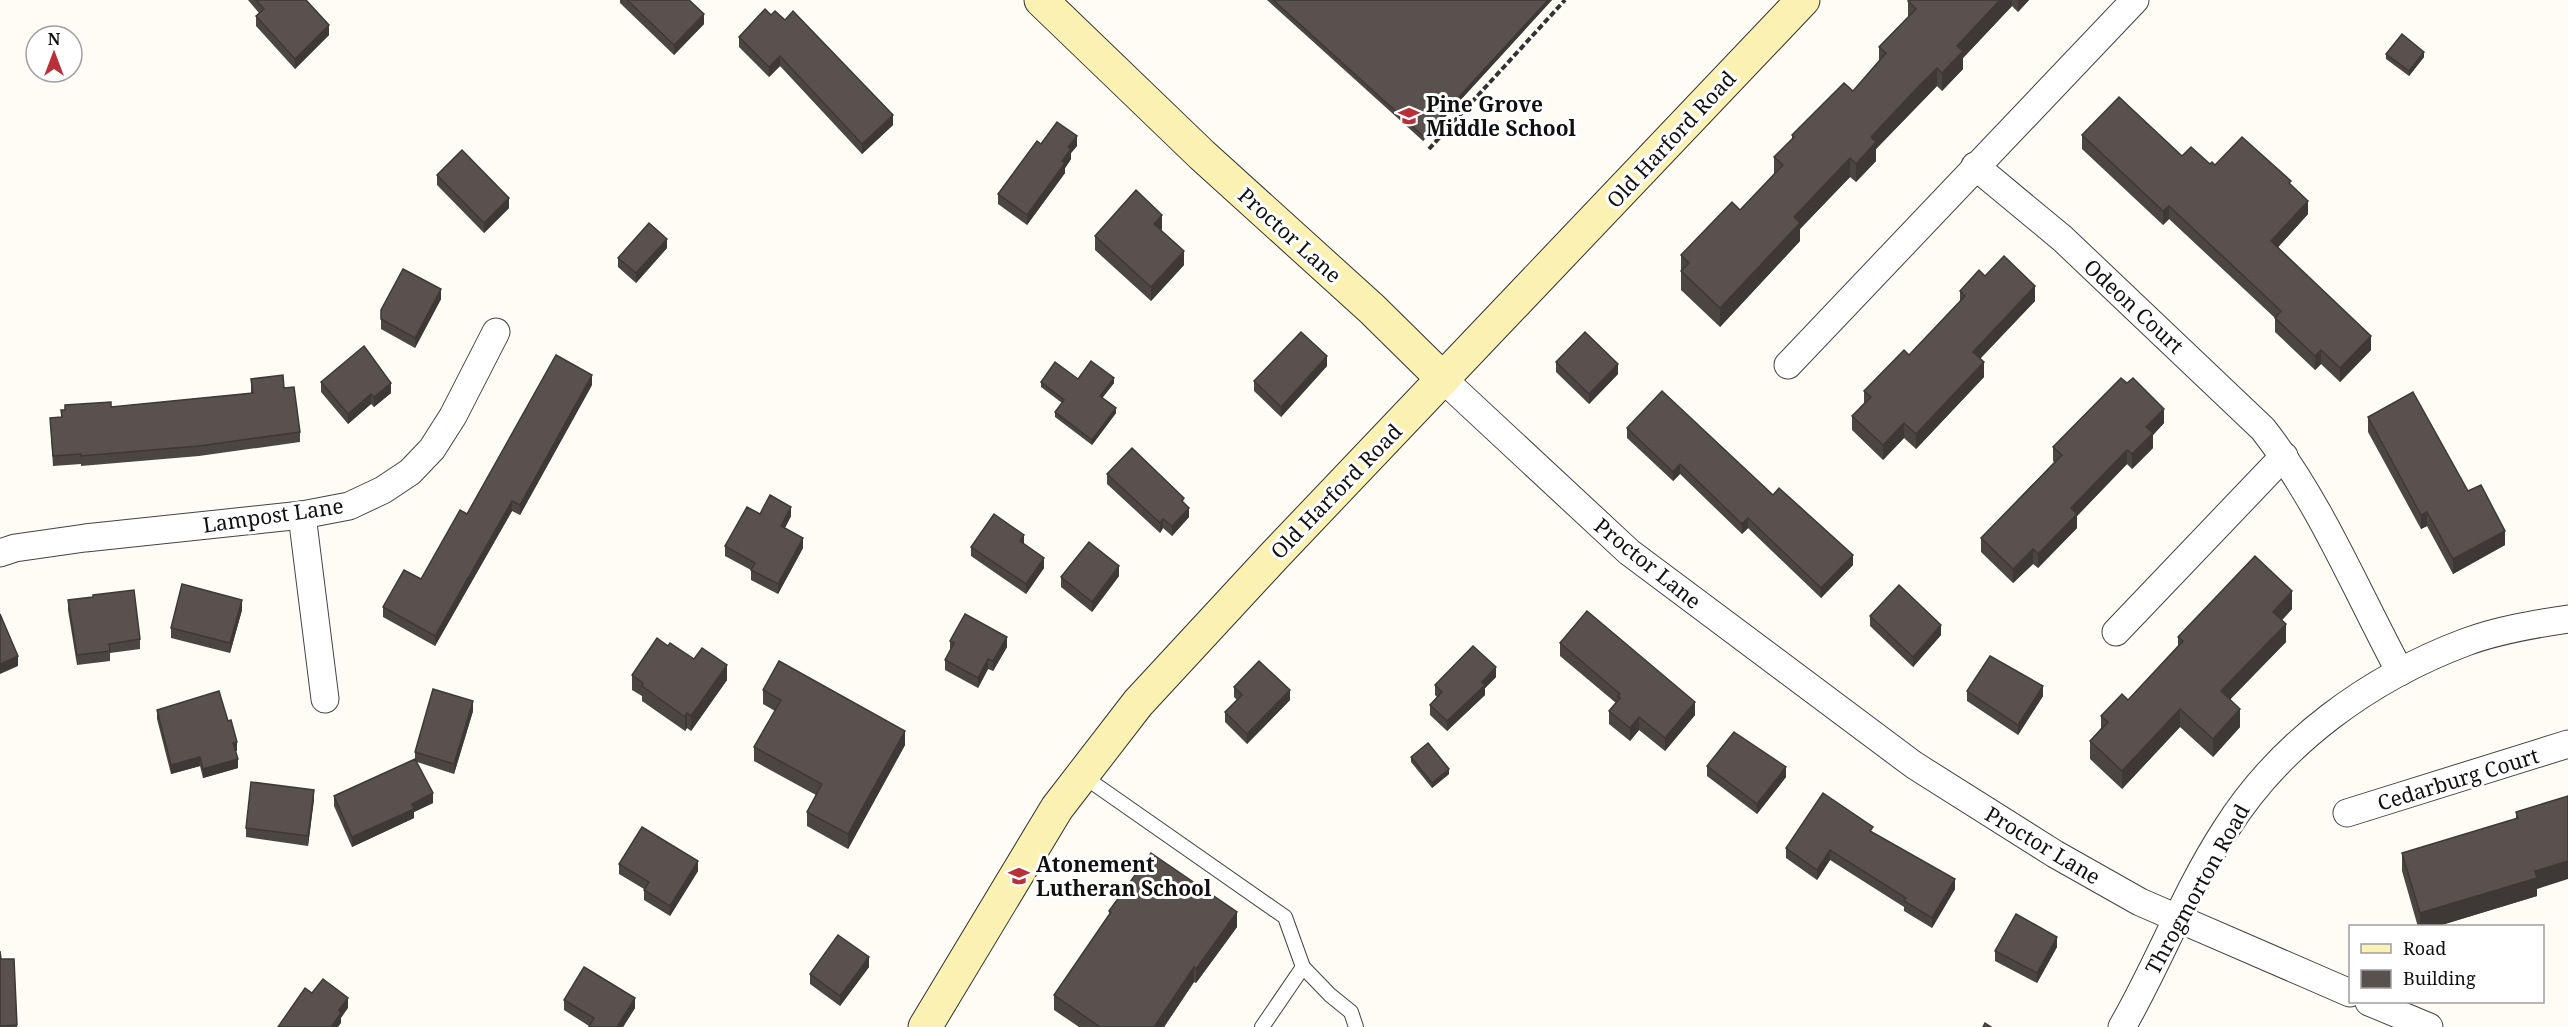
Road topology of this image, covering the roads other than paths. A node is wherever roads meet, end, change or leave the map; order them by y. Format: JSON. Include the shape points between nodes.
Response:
{"nodes":[{"id":1,"x":1041,"y":0,"type":"edge"},
{"id":2,"x":1803,"y":0,"type":"edge"},
{"id":3,"x":2135,"y":0,"type":"edge"},
{"id":4,"x":1975,"y":166,"type":"junction"},
{"id":5,"x":496,"y":332,"type":"dead end"},
{"id":6,"x":1788,"y":365,"type":"dead end"},
{"id":7,"x":1443,"y":379,"type":"junction"},
{"id":8,"x":2284,"y":456,"type":"junction"},
{"id":9,"x":302,"y":515,"type":"junction"},
{"id":10,"x":0,"y":554,"type":"edge"},
{"id":11,"x":2568,"y":619,"type":"edge"},
{"id":12,"x":2116,"y":632,"type":"dead end"},
{"id":13,"x":2400,"y":672,"type":"junction"},
{"id":14,"x":325,"y":699,"type":"dead end"},
{"id":15,"x":2568,"y":744,"type":"edge"},
{"id":16,"x":1081,"y":774,"type":"junction"},
{"id":17,"x":2347,"y":813,"type":"dead end"},
{"id":18,"x":2177,"y":919,"type":"junction"},
{"id":19,"x":1303,"y":967,"type":"junction"},
{"id":20,"x":2349,"y":993,"type":"edge"},
{"id":21,"x":2371,"y":1003,"type":"edge"},
{"id":22,"x":925,"y":1027,"type":"edge"},
{"id":23,"x":1262,"y":1027,"type":"edge"},
{"id":24,"x":1356,"y":1027,"type":"edge"},
{"id":25,"x":2122,"y":1027,"type":"edge"},
{"id":26,"x":2429,"y":1027,"type":"edge"}],
"edges":[{"from":1,"to":7,"type":"street","name":"Proctor Lane"},
{"from":2,"to":7,"type":"street","name":"Old Harford Road"},
{"from":3,"to":4,"type":"street"},
{"from":4,"to":6,"type":"street"},
{"from":4,"to":8,"type":"street","name":"Odeon Court","via":[[2071,247],[2263,429]]},
{"from":5,"to":9,"type":"street","name":"Lampost Lane","via":[[443,433],[410,472],[349,506]]},
{"from":7,"to":16,"type":"street","name":"Old Harford Road","via":[[1138,703]]},
{"from":7,"to":18,"type":"street","name":"Proctor Lane","via":[[1629,552],[1914,765],[2055,854]]},
{"from":8,"to":12,"type":"street"},
{"from":8,"to":13,"type":"street","name":"Odeon Court"},
{"from":9,"to":10,"type":"street","name":"Lampost Lane","via":[[85,538]]},
{"from":9,"to":14,"type":"street"},
{"from":11,"to":13,"type":"street","name":"Throgmorton Road","via":[[2468,641]]},
{"from":13,"to":18,"type":"street","name":"Throgmorton Road","via":[[2345,705],[2275,766],[2225,830]]},
{"from":15,"to":17,"type":"street","name":"Cedarburg Court"},
{"from":16,"to":19,"type":"lane","via":[[1285,917]]},
{"from":16,"to":22,"type":"street","name":"Old Harford Road"},
{"from":18,"to":20,"type":"street","name":"Proctor Lane"},
{"from":18,"to":25,"type":"street","name":"Throgmorton Road"},
{"from":19,"to":23,"type":"lane"},
{"from":19,"to":24,"type":"lane","via":[[1352,1012]]},
{"from":21,"to":26,"type":"street"}]}
